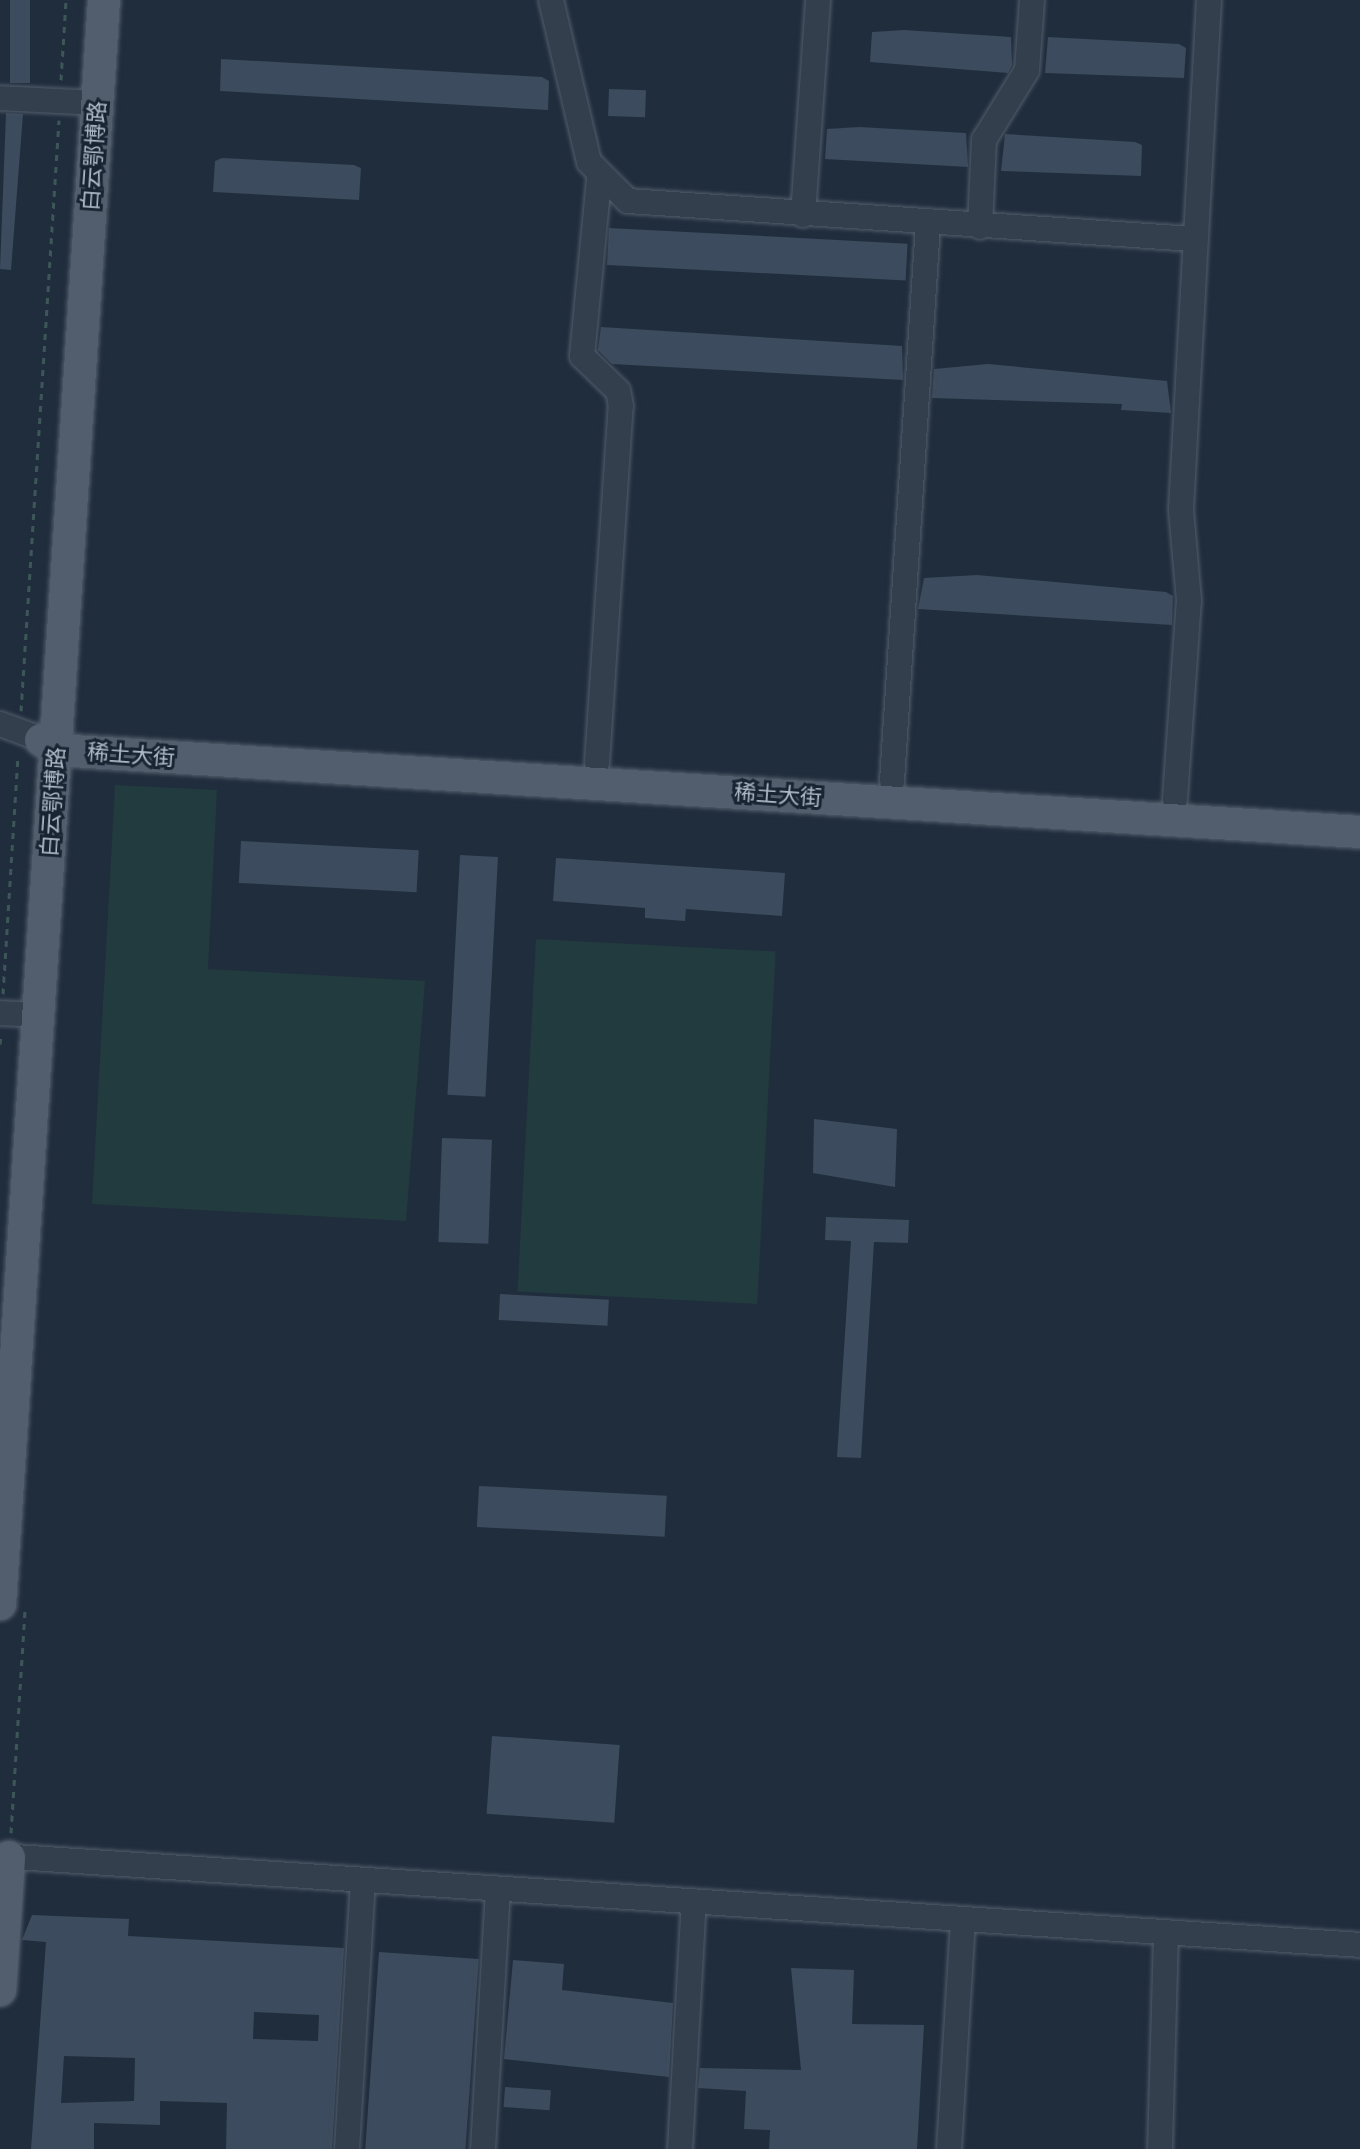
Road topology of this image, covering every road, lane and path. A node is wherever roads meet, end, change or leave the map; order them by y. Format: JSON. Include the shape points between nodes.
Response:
{"nodes":[{"id":1,"x":66,"y":0,"type":"edge"},
{"id":2,"x":85,"y":0,"type":"edge"},
{"id":3,"x":104,"y":0,"type":"edge"},
{"id":4,"x":551,"y":0,"type":"edge"},
{"id":5,"x":818,"y":0,"type":"edge"},
{"id":6,"x":1032,"y":0,"type":"edge"},
{"id":7,"x":1209,"y":0,"type":"edge"},
{"id":8,"x":0,"y":98,"type":"edge"},
{"id":9,"x":70,"y":102,"type":"junction"},
{"id":10,"x":599,"y":179,"type":"junction"},
{"id":11,"x":803,"y":215,"type":"junction"},
{"id":12,"x":928,"y":225,"type":"junction"},
{"id":13,"x":980,"y":227,"type":"junction"},
{"id":14,"x":1193,"y":239,"type":"junction"},
{"id":15,"x":35,"y":734,"type":"edge"},
{"id":16,"x":597,"y":763,"type":"junction"},
{"id":17,"x":892,"y":781,"type":"junction"},
{"id":18,"x":1175,"y":799,"type":"junction"},
{"id":19,"x":1360,"y":811,"type":"edge"},
{"id":20,"x":1360,"y":832,"type":"edge"},
{"id":21,"x":8,"y":1013,"type":"edge"},
{"id":22,"x":0,"y":1044,"type":"edge"},
{"id":23,"x":0,"y":1372,"type":"edge"},
{"id":24,"x":0,"y":1604,"type":"edge"},
{"id":25,"x":5,"y":1856,"type":"edge"},
{"id":26,"x":363,"y":1881,"type":"junction"},
{"id":27,"x":498,"y":1890,"type":"junction"},
{"id":28,"x":694,"y":1902,"type":"junction"},
{"id":29,"x":963,"y":1919,"type":"junction"},
{"id":30,"x":1166,"y":1932,"type":"junction"},
{"id":31,"x":1360,"y":1945,"type":"edge"},
{"id":32,"x":0,"y":1990,"type":"edge"},
{"id":33,"x":347,"y":2149,"type":"edge"},
{"id":34,"x":483,"y":2149,"type":"edge"},
{"id":35,"x":680,"y":2149,"type":"edge"},
{"id":36,"x":949,"y":2149,"type":"edge"},
{"id":37,"x":1160,"y":2149,"type":"edge"}],
"edges":[{"from":1,"to":9,"type":"path"},
{"from":2,"to":9,"type":"main road","name":"白云鄂博路"},
{"from":3,"to":15,"type":"main road","name":"白云鄂博路"},
{"from":4,"to":10,"type":"street","via":[[578,130]]},
{"from":5,"to":11,"type":"street"},
{"from":6,"to":13,"type":"street","via":[[1027,70],[984,140]]},
{"from":7,"to":14,"type":"street"},
{"from":8,"to":9,"type":"street"},
{"from":9,"to":15,"type":"main road","name":"白云鄂博路"},
{"from":9,"to":15,"type":"path"},
{"from":10,"to":11,"type":"street","via":[[647,207]]},
{"from":10,"to":16,"type":"street","via":[[582,356],[618,391],[621,406]]},
{"from":11,"to":12,"type":"street"},
{"from":12,"to":13,"type":"street"},
{"from":12,"to":17,"type":"street"},
{"from":13,"to":14,"type":"street"},
{"from":14,"to":18,"type":"street","via":[[1181,510],[1189,601]]},
{"from":15,"to":16,"type":"main road","name":"稀土大街"},
{"from":15,"to":20,"type":"main road","name":"稀土大街"},
{"from":15,"to":21,"type":"main road","name":"白云鄂博路"},
{"from":15,"to":21,"type":"path"},
{"from":15,"to":24,"type":"main road","name":"白云鄂博路"},
{"from":16,"to":17,"type":"main road","name":"稀土大街"},
{"from":17,"to":18,"type":"main road","name":"稀土大街"},
{"from":18,"to":19,"type":"main road","name":"稀土大街"},
{"from":21,"to":22,"type":"path"},
{"from":21,"to":23,"type":"main road","name":"白云鄂博路"},
{"from":25,"to":26,"type":"street"},
{"from":25,"to":32,"type":"main road"},
{"from":26,"to":27,"type":"street"},
{"from":26,"to":33,"type":"street"},
{"from":27,"to":28,"type":"street"},
{"from":27,"to":34,"type":"street"},
{"from":28,"to":29,"type":"street"},
{"from":28,"to":35,"type":"street"},
{"from":29,"to":30,"type":"street"},
{"from":29,"to":36,"type":"street"},
{"from":30,"to":31,"type":"street"},
{"from":30,"to":37,"type":"street"}]}
